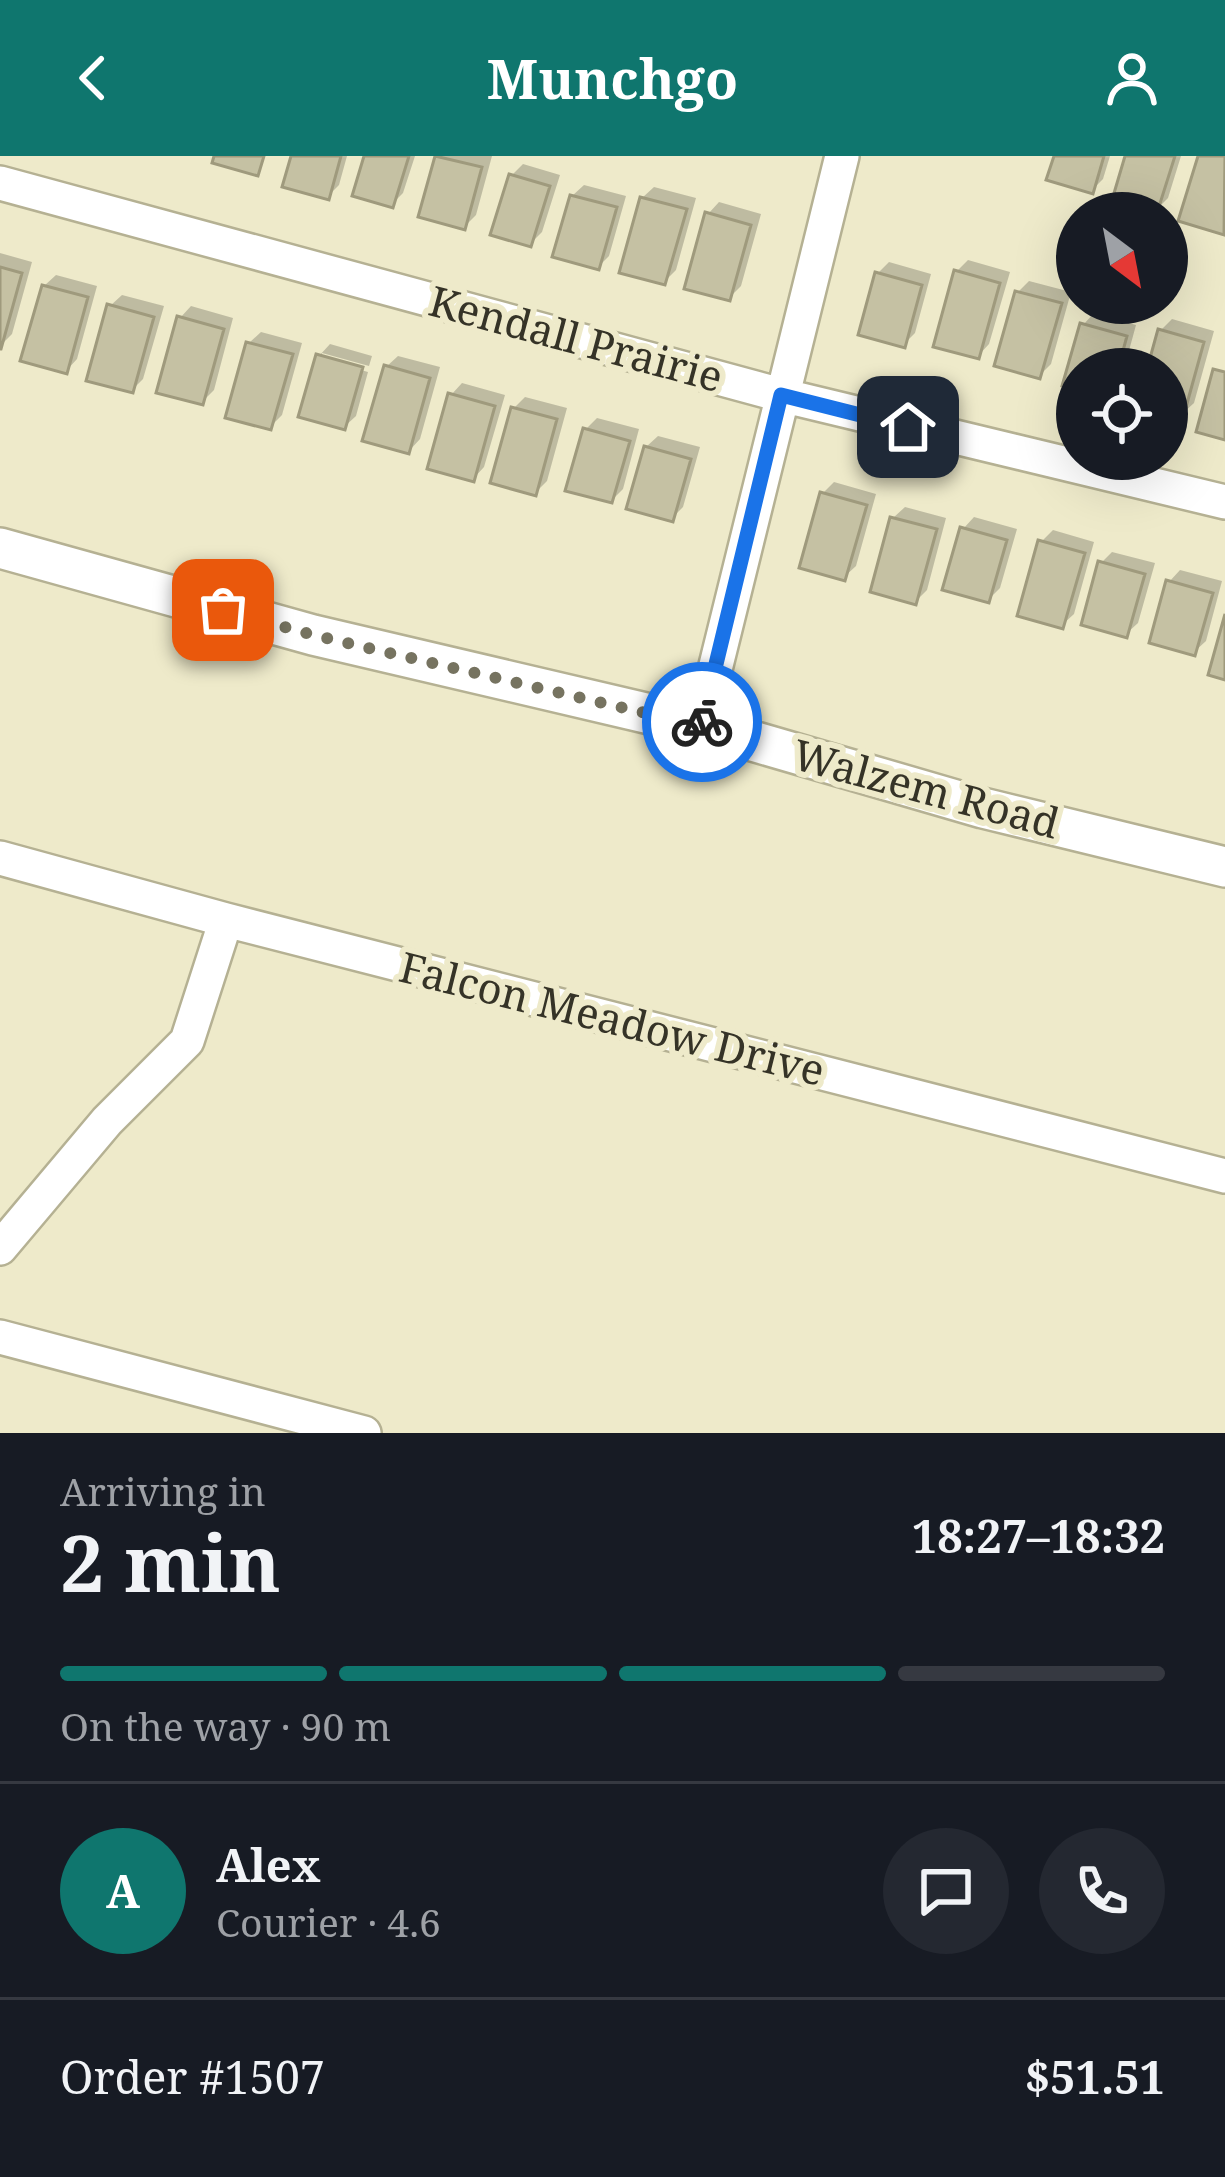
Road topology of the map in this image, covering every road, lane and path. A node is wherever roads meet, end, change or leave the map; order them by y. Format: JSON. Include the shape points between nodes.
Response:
{"nodes":[{"id":1,"x":842,"y":156,"type":"edge"},
{"id":2,"x":0,"y":183,"type":"edge"},
{"id":3,"x":781,"y":395,"type":"junction"},
{"id":4,"x":1225,"y":502,"type":"edge"},
{"id":5,"x":0,"y":548,"type":"edge"},
{"id":6,"x":701,"y":726,"type":"junction"},
{"id":7,"x":0,"y":858,"type":"edge"},
{"id":8,"x":1225,"y":867,"type":"edge"},
{"id":9,"x":226,"y":920,"type":"junction"},
{"id":10,"x":1225,"y":1176,"type":"edge"},
{"id":11,"x":0,"y":1248,"type":"edge"},
{"id":12,"x":0,"y":1337,"type":"edge"},
{"id":13,"x":364,"y":1433,"type":"edge"}],
"edges":[{"from":1,"to":3,"type":"street"},
{"from":2,"to":3,"type":"street","name":"Kendall Prairie"},
{"from":3,"to":4,"type":"street","name":"Kendall Prairie"},
{"from":3,"to":6,"type":"street"},
{"from":5,"to":6,"type":"street","name":"Walzem Road","via":[[313,635]]},
{"from":6,"to":8,"type":"street","name":"Walzem Road"},
{"from":7,"to":9,"type":"street","name":"Falcon Meadow Drive"},
{"from":9,"to":10,"type":"street","name":"Falcon Meadow Drive"},
{"from":9,"to":11,"type":"street","via":[[187,1041]]},
{"from":12,"to":13,"type":"street"}]}
